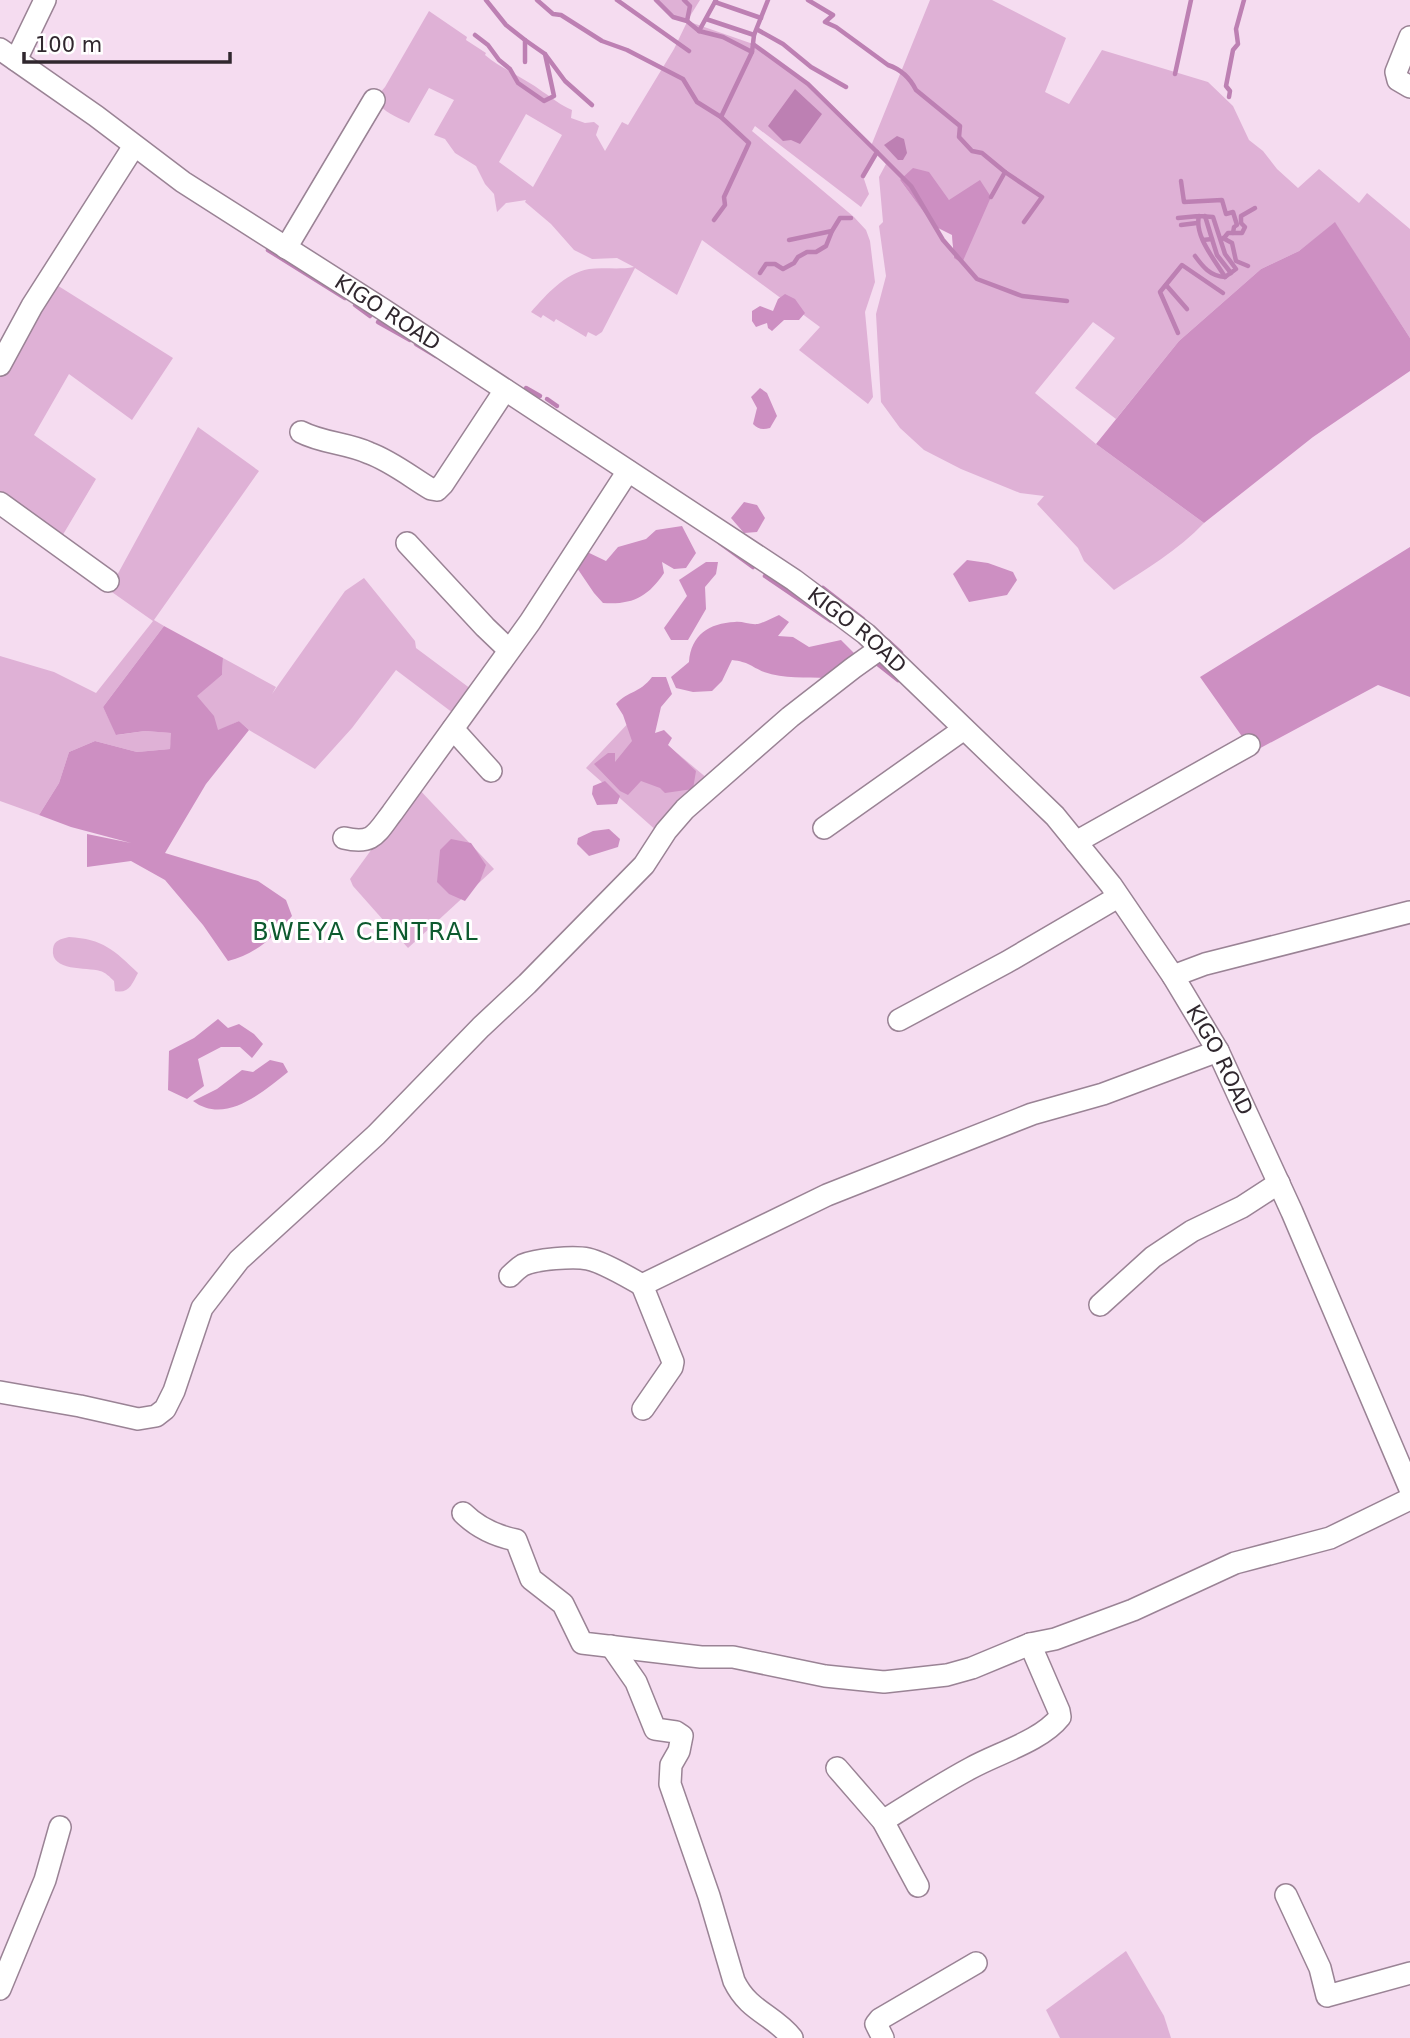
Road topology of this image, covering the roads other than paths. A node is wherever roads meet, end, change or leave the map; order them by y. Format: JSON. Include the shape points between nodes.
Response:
{"nodes":[{"id":1,"x":46,"y":0,"type":"edge"},
{"id":2,"x":1410,"y":37,"type":"edge"},
{"id":3,"x":8,"y":55,"type":"edge"},
{"id":4,"x":1410,"y":87,"type":"edge"},
{"id":5,"x":374,"y":100,"type":"dead end"},
{"id":6,"x":134,"y":146,"type":"junction"},
{"id":7,"x":286,"y":248,"type":"junction"},
{"id":8,"x":0,"y":365,"type":"edge"},
{"id":9,"x":505,"y":390,"type":"junction"},
{"id":10,"x":301,"y":432,"type":"dead end"},
{"id":11,"x":628,"y":471,"type":"junction"},
{"id":12,"x":0,"y":503,"type":"edge"},
{"id":13,"x":407,"y":543,"type":"dead end"},
{"id":14,"x":108,"y":581,"type":"dead end"},
{"id":15,"x":881,"y":649,"type":"junction"},
{"id":16,"x":509,"y":650,"type":"junction"},
{"id":17,"x":453,"y":729,"type":"junction"},
{"id":18,"x":964,"y":729,"type":"junction"},
{"id":19,"x":1249,"y":745,"type":"dead end"},
{"id":20,"x":491,"y":771,"type":"dead end"},
{"id":21,"x":824,"y":828,"type":"dead end"},
{"id":22,"x":344,"y":838,"type":"dead end"},
{"id":23,"x":1076,"y":842,"type":"junction"},
{"id":24,"x":1118,"y":897,"type":"junction"},
{"id":25,"x":1410,"y":912,"type":"edge"},
{"id":26,"x":1173,"y":976,"type":"junction"},
{"id":27,"x":899,"y":1020,"type":"dead end"},
{"id":28,"x":1217,"y":1051,"type":"junction"},
{"id":29,"x":1279,"y":1183,"type":"junction"},
{"id":30,"x":510,"y":1276,"type":"dead end"},
{"id":31,"x":642,"y":1285,"type":"junction"},
{"id":32,"x":1100,"y":1305,"type":"dead end"},
{"id":33,"x":0,"y":1392,"type":"edge"},
{"id":34,"x":643,"y":1409,"type":"dead end"},
{"id":35,"x":1410,"y":1489,"type":"edge"},
{"id":36,"x":1410,"y":1499,"type":"edge"},
{"id":37,"x":463,"y":1513,"type":"dead end"},
{"id":38,"x":1030,"y":1644,"type":"junction"},
{"id":39,"x":611,"y":1646,"type":"junction"},
{"id":40,"x":837,"y":1768,"type":"dead end"},
{"id":41,"x":883,"y":1821,"type":"junction"},
{"id":42,"x":60,"y":1827,"type":"dead end"},
{"id":43,"x":918,"y":1886,"type":"dead end"},
{"id":44,"x":1286,"y":1895,"type":"dead end"},
{"id":45,"x":976,"y":1963,"type":"dead end"},
{"id":46,"x":1410,"y":1973,"type":"edge"},
{"id":47,"x":0,"y":1989,"type":"edge"},
{"id":48,"x":792,"y":2038,"type":"edge"},
{"id":49,"x":883,"y":2038,"type":"edge"}],
"edges":[{"from":1,"to":3,"type":"street"},
{"from":2,"to":4,"type":"street","via":[[1396,72],[1398,80]]},
{"from":3,"to":6,"type":"street","name":"KIGO ROAD"},
{"from":5,"to":7,"type":"street"},
{"from":6,"to":7,"type":"street","name":"KIGO ROAD"},
{"from":6,"to":8,"type":"street"},
{"from":7,"to":9,"type":"street","name":"KIGO ROAD"},
{"from":9,"to":10,"type":"street","via":[[437,490],[371,453]]},
{"from":9,"to":11,"type":"street","name":"KIGO ROAD"},
{"from":11,"to":15,"type":"street","name":"KIGO ROAD","via":[[794,580]]},
{"from":11,"to":16,"type":"street"},
{"from":12,"to":14,"type":"street"},
{"from":13,"to":16,"type":"street"},
{"from":15,"to":18,"type":"street","name":"KIGO ROAD"},
{"from":15,"to":33,"type":"street","via":[[790,717],[685,809],[644,865],[527,984],[376,1135],[239,1260],[202,1308],[165,1409],[138,1419]]},
{"from":16,"to":17,"type":"street"},
{"from":17,"to":20,"type":"street"},
{"from":17,"to":22,"type":"street","via":[[372,838],[360,842]]},
{"from":18,"to":21,"type":"street"},
{"from":18,"to":23,"type":"street","name":"KIGO ROAD"},
{"from":19,"to":23,"type":"street"},
{"from":23,"to":24,"type":"street","name":"KIGO ROAD"},
{"from":24,"to":26,"type":"street","name":"KIGO ROAD"},
{"from":24,"to":27,"type":"street"},
{"from":25,"to":26,"type":"street"},
{"from":26,"to":28,"type":"street","name":"KIGO ROAD"},
{"from":28,"to":29,"type":"street","name":"KIGO ROAD"},
{"from":28,"to":31,"type":"street","via":[[1102,1094],[1032,1114],[827,1195]]},
{"from":29,"to":32,"type":"street","via":[[1153,1257]]},
{"from":29,"to":35,"type":"street","name":"KIGO ROAD"},
{"from":30,"to":31,"type":"street","via":[[530,1263],[589,1259]]},
{"from":31,"to":34,"type":"street","via":[[673,1362]]},
{"from":36,"to":38,"type":"street","via":[[1330,1538],[1235,1563],[1133,1610]]},
{"from":37,"to":39,"type":"street","via":[[486,1531],[516,1540],[531,1578],[563,1604],[579,1640]]},
{"from":38,"to":39,"type":"street","via":[[947,1675],[884,1682],[825,1676],[733,1657]]},
{"from":38,"to":41,"type":"street","via":[[1059,1711],[1056,1723]]},
{"from":39,"to":48,"type":"street","via":[[636,1682],[655,1730],[682,1736],[671,1765],[670,1784],[734,1981],[751,2006]]},
{"from":40,"to":41,"type":"street"},
{"from":41,"to":43,"type":"street"},
{"from":42,"to":47,"type":"street","via":[[46,1881]]},
{"from":44,"to":46,"type":"street","via":[[1320,1968],[1327,1996]]},
{"from":45,"to":49,"type":"street","via":[[880,2019],[876,2024]]}]}
